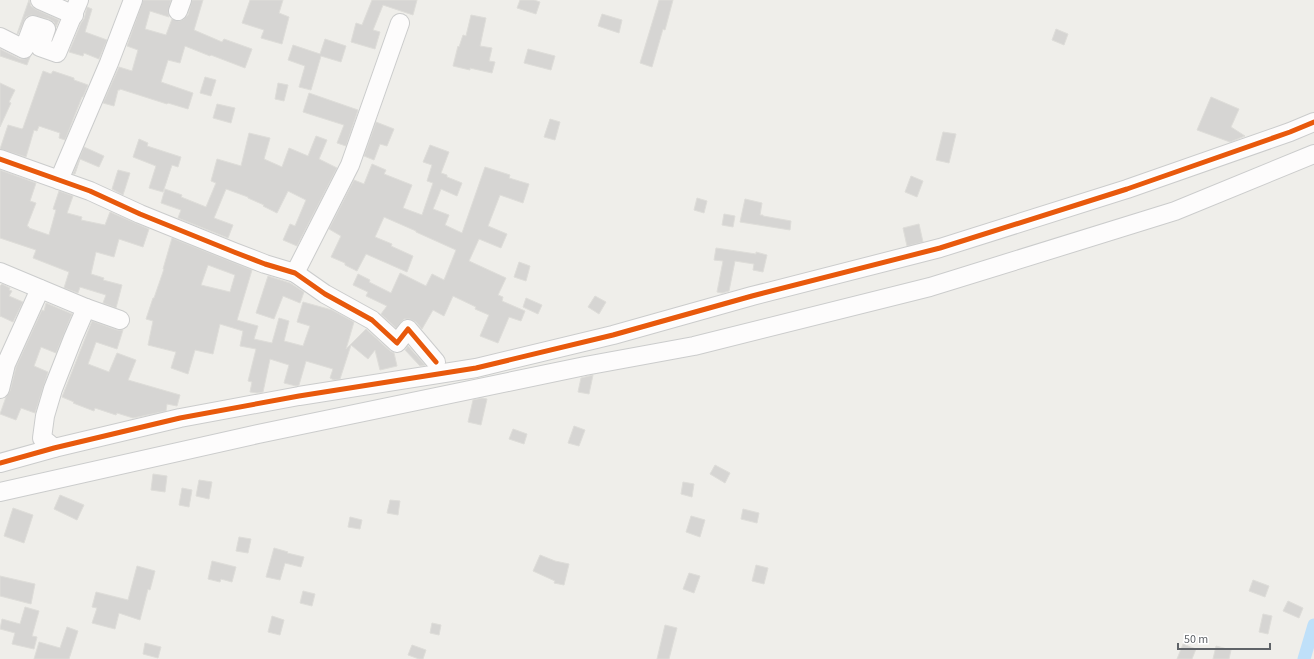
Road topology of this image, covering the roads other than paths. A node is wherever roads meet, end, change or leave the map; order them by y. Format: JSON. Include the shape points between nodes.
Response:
{"nodes":[{"id":1,"x":40,"y":0,"type":"edge"},
{"id":2,"x":133,"y":0,"type":"edge"},
{"id":3,"x":77,"y":8,"type":"edge"},
{"id":4,"x":400,"y":23,"type":"dead end"},
{"id":5,"x":0,"y":37,"type":"edge"},
{"id":6,"x":1314,"y":122,"type":"edge"},
{"id":7,"x":1314,"y":154,"type":"edge"},
{"id":8,"x":0,"y":159,"type":"edge"},
{"id":9,"x":59,"y":180,"type":"junction"},
{"id":10,"x":0,"y":272,"type":"edge"},
{"id":11,"x":295,"y":273,"type":"junction"},
{"id":12,"x":40,"y":289,"type":"junction"},
{"id":13,"x":86,"y":308,"type":"junction"},
{"id":14,"x":120,"y":320,"type":"dead end"},
{"id":15,"x":436,"y":362,"type":"dead end"},
{"id":16,"x":0,"y":389,"type":"edge"},
{"id":17,"x":54,"y":448,"type":"junction"},
{"id":18,"x":0,"y":463,"type":"edge"},
{"id":19,"x":0,"y":492,"type":"edge"}],
"edges":[{"from":1,"to":3,"type":"street"},
{"from":2,"to":9,"type":"street","via":[[109,64]]},
{"from":3,"to":5,"type":"street","via":[[57,53],[40,47],[46,29],[33,25],[24,49]]},
{"from":4,"to":11,"type":"street","via":[[350,166]]},
{"from":6,"to":17,"type":"street","via":[[1127,189],[940,248],[752,296],[614,335],[476,368],[180,418]]},
{"from":7,"to":19,"type":"street","via":[[1175,211],[930,287],[694,346],[585,366],[266,433]]},
{"from":8,"to":9,"type":"street"},
{"from":9,"to":11,"type":"street","via":[[265,264]]},
{"from":10,"to":12,"type":"street"},
{"from":11,"to":15,"type":"street","via":[[325,294],[372,320],[397,343],[408,329]]},
{"from":12,"to":13,"type":"street"},
{"from":12,"to":16,"type":"street","via":[[6,364]]},
{"from":13,"to":14,"type":"street"},
{"from":13,"to":17,"type":"street","via":[[45,416],[42,438]]},
{"from":17,"to":18,"type":"street"}]}
